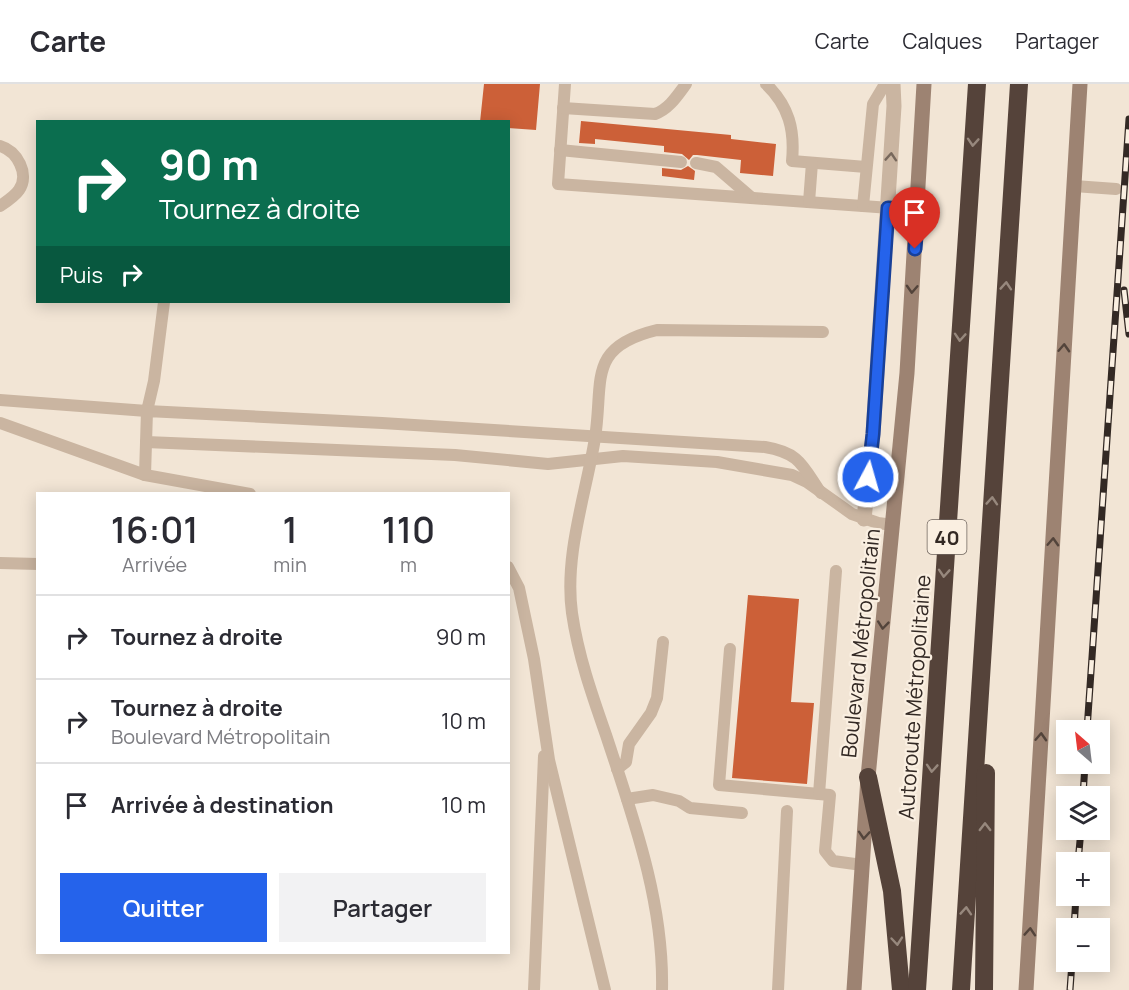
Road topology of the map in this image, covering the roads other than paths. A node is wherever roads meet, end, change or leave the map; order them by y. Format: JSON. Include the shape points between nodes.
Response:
{"nodes":[{"id":1,"x":565,"y":84,"type":"edge"},
{"id":2,"x":686,"y":84,"type":"edge"},
{"id":3,"x":766,"y":84,"type":"edge"},
{"id":4,"x":885,"y":84,"type":"edge"},
{"id":5,"x":893,"y":84,"type":"edge"},
{"id":6,"x":924,"y":84,"type":"edge"},
{"id":7,"x":976,"y":84,"type":"edge"},
{"id":8,"x":1019,"y":84,"type":"edge"},
{"id":9,"x":1080,"y":84,"type":"edge"},
{"id":10,"x":563,"y":108,"type":"junction"},
{"id":11,"x":0,"y":146,"type":"edge"},
{"id":12,"x":560,"y":150,"type":"junction"},
{"id":13,"x":681,"y":162,"type":"dead end"},
{"id":14,"x":696,"y":163,"type":"dead end"},
{"id":15,"x":812,"y":163,"type":"junction"},
{"id":16,"x":866,"y":167,"type":"junction"},
{"id":17,"x":1074,"y":186,"type":"junction"},
{"id":18,"x":1116,"y":189,"type":"dead end"},
{"id":19,"x":752,"y":198,"type":"junction"},
{"id":20,"x":809,"y":202,"type":"junction"},
{"id":21,"x":0,"y":206,"type":"edge"},
{"id":22,"x":863,"y":206,"type":"junction"},
{"id":23,"x":888,"y":208,"type":"junction"},
{"id":24,"x":918,"y":210,"type":"junction"},
{"id":25,"x":164,"y":303,"type":"edge"},
{"id":26,"x":823,"y":332,"type":"dead end"},
{"id":27,"x":0,"y":400,"type":"edge"},
{"id":28,"x":147,"y":411,"type":"junction"},
{"id":29,"x":0,"y":423,"type":"edge"},
{"id":30,"x":595,"y":436,"type":"junction"},
{"id":31,"x":146,"y":442,"type":"junction"},
{"id":32,"x":590,"y":459,"type":"junction"},
{"id":33,"x":145,"y":475,"type":"junction"},
{"id":34,"x":239,"y":492,"type":"edge"},
{"id":35,"x":821,"y":493,"type":"junction"},
{"id":36,"x":864,"y":519,"type":"junction"},
{"id":37,"x":893,"y":525,"type":"junction"},
{"id":38,"x":0,"y":563,"type":"edge"},
{"id":39,"x":36,"y":564,"type":"edge"},
{"id":40,"x":510,"y":571,"type":"edge"},
{"id":41,"x":836,"y":571,"type":"dead end"},
{"id":42,"x":987,"y":580,"type":"junction"},
{"id":43,"x":663,"y":642,"type":"dead end"},
{"id":44,"x":730,"y":649,"type":"dead end"},
{"id":45,"x":545,"y":734,"type":"junction"},
{"id":46,"x":617,"y":769,"type":"junction"},
{"id":47,"x":868,"y":777,"type":"junction"},
{"id":48,"x":819,"y":794,"type":"junction"},
{"id":49,"x":627,"y":799,"type":"junction"},
{"id":50,"x":787,"y":811,"type":"dead end"},
{"id":51,"x":742,"y":813,"type":"dead end"},
{"id":52,"x":862,"y":865,"type":"junction"},
{"id":53,"x":534,"y":990,"type":"edge"},
{"id":54,"x":605,"y":990,"type":"edge"},
{"id":55,"x":662,"y":990,"type":"edge"},
{"id":56,"x":778,"y":990,"type":"edge"},
{"id":57,"x":854,"y":990,"type":"edge"},
{"id":58,"x":901,"y":990,"type":"edge"},
{"id":59,"x":917,"y":990,"type":"edge"},
{"id":60,"x":960,"y":990,"type":"edge"},
{"id":61,"x":984,"y":990,"type":"edge"},
{"id":62,"x":1026,"y":990,"type":"edge"}],
"edges":[{"from":1,"to":10,"type":"lane"},
{"from":2,"to":10,"type":"lane","via":[[663,111],[655,114]]},
{"from":3,"to":15,"type":"lane","via":[[789,117],[794,142],[792,161]]},
{"from":4,"to":16,"type":"lane","via":[[873,104]]},
{"from":23,"to":5,"type":"street","one_way":true},
{"from":6,"to":24,"type":"main road","name":"Boulevard Métropolitain"},
{"from":7,"to":59,"type":"highway","name":"Autoroute Métropolitaine","number":"40","one_way":true},
{"from":42,"to":8,"type":"highway","number":"40","one_way":true},
{"from":9,"to":17,"type":"main road"},
{"from":10,"to":12,"type":"lane"},
{"from":11,"to":21,"type":"lane","via":[[15,156],[24,177],[19,190]]},
{"from":12,"to":13,"type":"lane"},
{"from":12,"to":19,"type":"lane","via":[[558,184]]},
{"from":14,"to":19,"type":"lane","via":[[716,167]]},
{"from":15,"to":16,"type":"lane"},
{"from":15,"to":20,"type":"lane"},
{"from":16,"to":22,"type":"lane"},
{"from":17,"to":18,"type":"lane"},
{"from":62,"to":17,"type":"main road","one_way":true},
{"from":19,"to":20,"type":"lane"},
{"from":20,"to":22,"type":"lane"},
{"from":22,"to":23,"type":"lane"},
{"from":23,"to":24,"type":"lane"},
{"from":23,"to":36,"type":"street"},
{"from":24,"to":37,"type":"main road","name":"Boulevard Métropolitain","one_way":true},
{"from":25,"to":28,"type":"lane"},
{"from":26,"to":30,"type":"lane","via":[[657,330],[638,335],[610,353],[602,366]]},
{"from":27,"to":28,"type":"lane"},
{"from":28,"to":30,"type":"lane"},
{"from":28,"to":31,"type":"lane"},
{"from":29,"to":33,"type":"lane"},
{"from":30,"to":32,"type":"lane"},
{"from":30,"to":35,"type":"lane","via":[[782,450],[799,460]]},
{"from":31,"to":32,"type":"lane","via":[[455,455],[548,464]]},
{"from":31,"to":33,"type":"lane"},
{"from":32,"to":35,"type":"lane","via":[[623,456],[717,462],[792,475]]},
{"from":32,"to":46,"type":"lane","via":[[575,538],[572,610],[584,670]]},
{"from":33,"to":34,"type":"lane"},
{"from":35,"to":36,"type":"lane"},
{"from":36,"to":37,"type":"lane"},
{"from":37,"to":47,"type":"main road","name":"Boulevard Métropolitain","one_way":true},
{"from":38,"to":39,"type":"lane"},
{"from":40,"to":45,"type":"lane","via":[[519,588]]},
{"from":41,"to":48,"type":"lane"},
{"from":60,"to":42,"type":"highway","number":"40","one_way":true},
{"from":61,"to":42,"type":"highway","one_way":true},
{"from":43,"to":46,"type":"lane","via":[[657,698],[629,744],[626,762]]},
{"from":44,"to":48,"type":"lane","via":[[719,785]]},
{"from":45,"to":53,"type":"lane"},
{"from":45,"to":54,"type":"lane"},
{"from":46,"to":49,"type":"lane"},
{"from":47,"to":52,"type":"main road","name":"Boulevard Métropolitain","one_way":true},
{"from":47,"to":58,"type":"highway","one_way":true,"via":[[892,891]]},
{"from":48,"to":52,"type":"lane","via":[[830,795],[825,851],[828,856],[838,863]]},
{"from":49,"to":51,"type":"lane","via":[[652,795],[679,801],[690,808]]},
{"from":49,"to":55,"type":"lane","via":[[659,923]]},
{"from":50,"to":56,"type":"lane"},
{"from":52,"to":57,"type":"main road","name":"Boulevard Métropolitain"}]}
